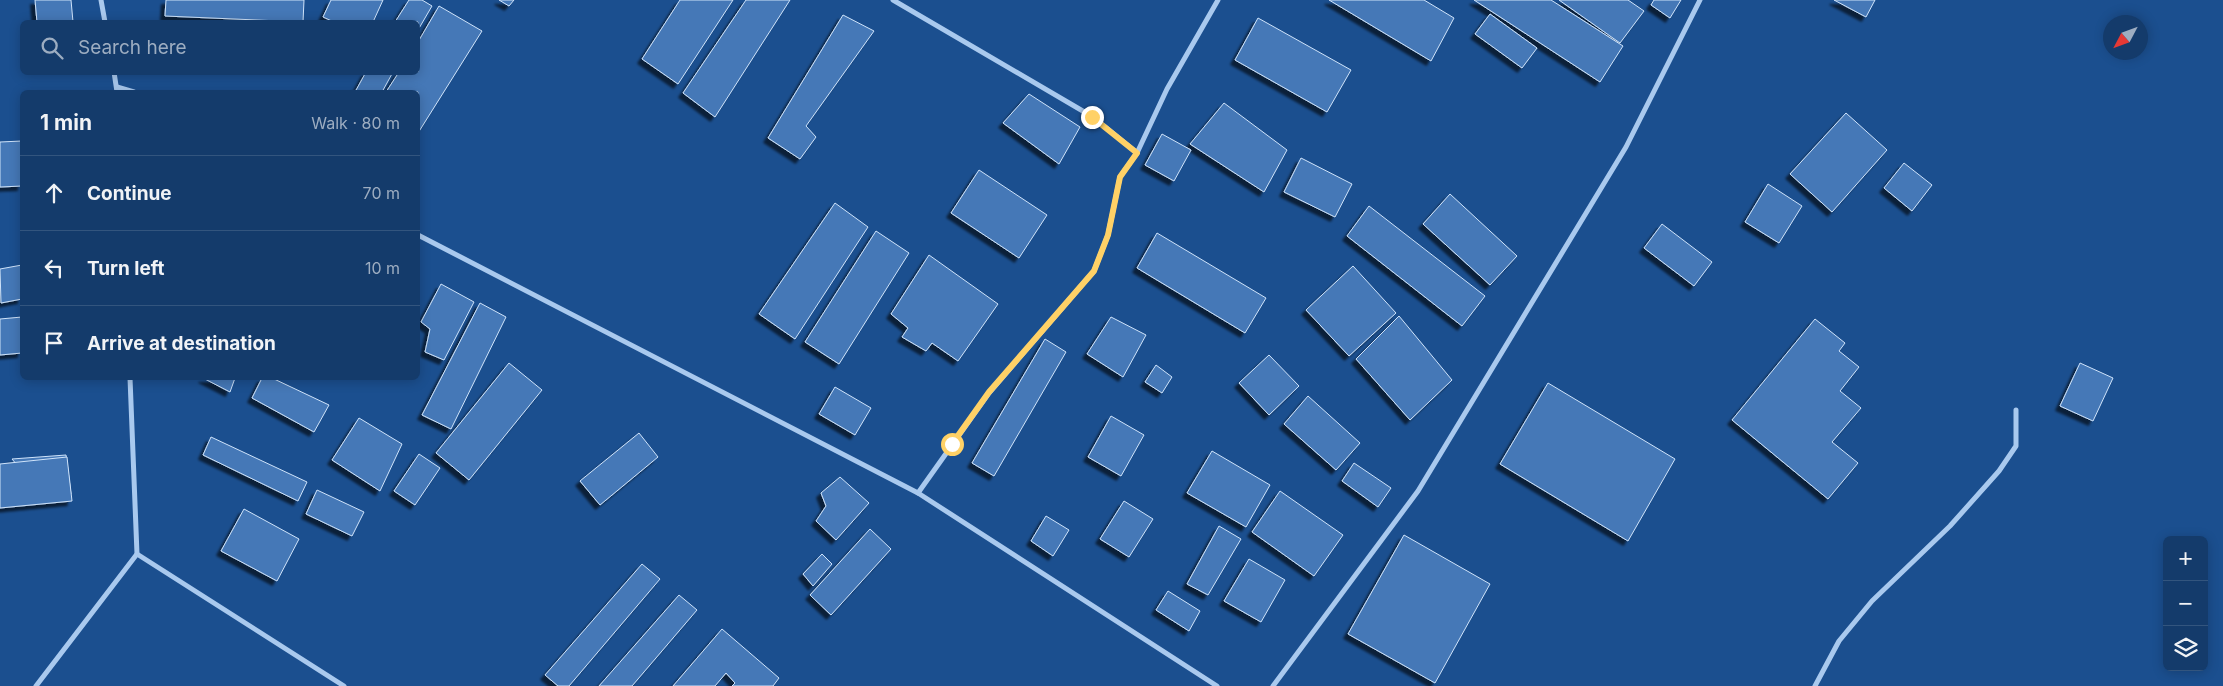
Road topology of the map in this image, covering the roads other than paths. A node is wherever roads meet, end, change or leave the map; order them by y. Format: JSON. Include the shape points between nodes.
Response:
{"nodes":[{"id":1,"x":101,"y":0,"type":"edge"},
{"id":2,"x":893,"y":0,"type":"edge"},
{"id":3,"x":1218,"y":0,"type":"edge"},
{"id":4,"x":1700,"y":0,"type":"edge"},
{"id":5,"x":105,"y":20,"type":"edge"},
{"id":6,"x":114,"y":75,"type":"edge"},
{"id":7,"x":117,"y":90,"type":"edge"},
{"id":8,"x":1137,"y":153,"type":"junction"},
{"id":9,"x":420,"y":236,"type":"edge"},
{"id":10,"x":130,"y":380,"type":"edge"},
{"id":11,"x":2016,"y":410,"type":"dead end"},
{"id":12,"x":918,"y":493,"type":"junction"},
{"id":13,"x":137,"y":554,"type":"junction"},
{"id":14,"x":36,"y":686,"type":"edge"},
{"id":15,"x":344,"y":686,"type":"edge"},
{"id":16,"x":1218,"y":686,"type":"edge"},
{"id":17,"x":1273,"y":686,"type":"edge"},
{"id":18,"x":1815,"y":686,"type":"edge"}],
"edges":[{"from":1,"to":5,"type":"street"},
{"from":2,"to":8,"type":"street","via":[[1092,117]]},
{"from":3,"to":8,"type":"street","via":[[1167,89]]},
{"from":4,"to":17,"type":"street","via":[[1626,147],[1418,490]]},
{"from":6,"to":7,"type":"street"},
{"from":8,"to":12,"type":"street","via":[[1120,177],[1108,235],[1094,271],[989,392]]},
{"from":9,"to":12,"type":"street"},
{"from":10,"to":13,"type":"street"},
{"from":11,"to":18,"type":"street","via":[[2016,446],[1999,471],[1950,526],[1872,601],[1839,641]]},
{"from":12,"to":16,"type":"street"},
{"from":13,"to":14,"type":"street"},
{"from":13,"to":15,"type":"street"}]}
